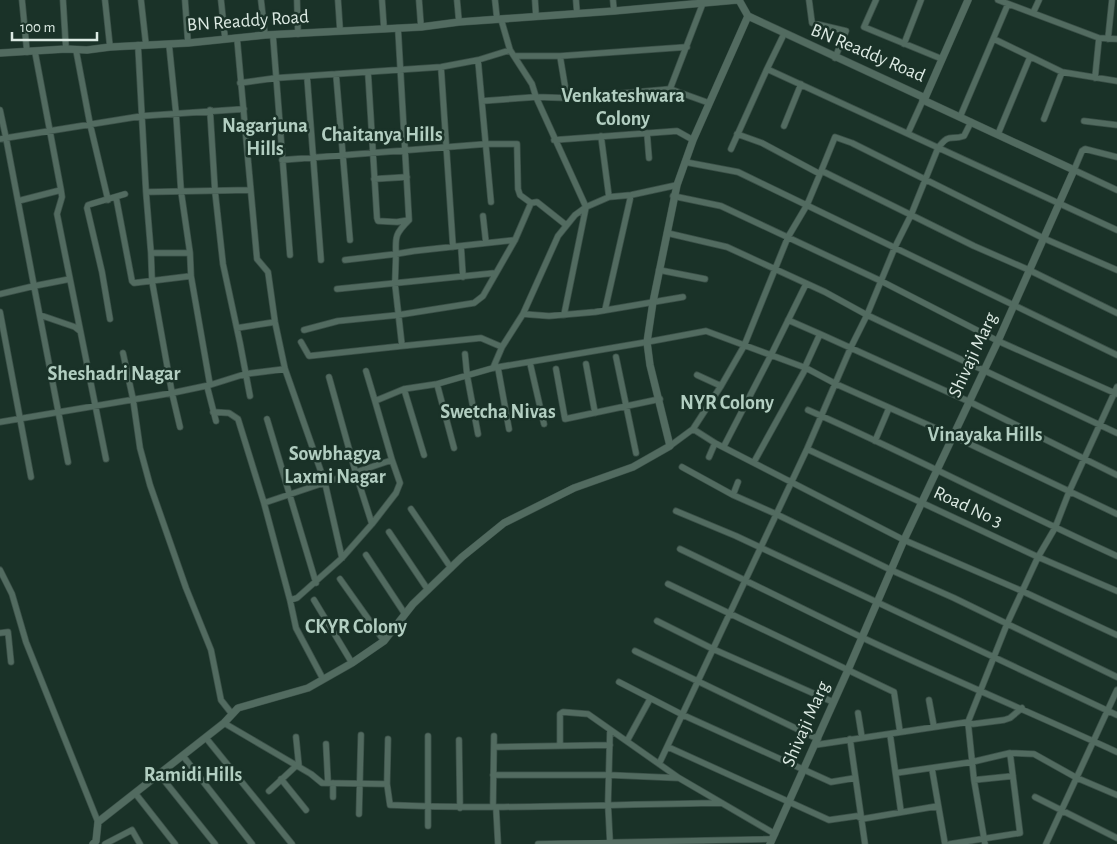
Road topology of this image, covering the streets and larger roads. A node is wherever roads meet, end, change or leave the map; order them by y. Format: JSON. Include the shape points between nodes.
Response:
{"nodes":[{"id":1,"x":22,"y":0,"type":"edge"},
{"id":2,"x":63,"y":0,"type":"edge"},
{"id":3,"x":105,"y":0,"type":"edge"},
{"id":4,"x":141,"y":0,"type":"edge"},
{"id":5,"x":185,"y":0,"type":"edge"},
{"id":6,"x":221,"y":0,"type":"edge"},
{"id":7,"x":261,"y":0,"type":"edge"},
{"id":8,"x":297,"y":0,"type":"edge"},
{"id":9,"x":338,"y":0,"type":"edge"},
{"id":10,"x":382,"y":0,"type":"edge"},
{"id":11,"x":419,"y":0,"type":"edge"},
{"id":12,"x":457,"y":0,"type":"edge"},
{"id":13,"x":495,"y":0,"type":"edge"},
{"id":14,"x":534,"y":0,"type":"edge"},
{"id":15,"x":576,"y":0,"type":"edge"},
{"id":16,"x":613,"y":0,"type":"edge"},
{"id":17,"x":736,"y":0,"type":"edge"},
{"id":18,"x":809,"y":0,"type":"edge"},
{"id":19,"x":876,"y":0,"type":"edge"},
{"id":20,"x":921,"y":0,"type":"edge"},
{"id":21,"x":968,"y":0,"type":"edge"},
{"id":22,"x":998,"y":0,"type":"edge"},
{"id":23,"x":1039,"y":0,"type":"edge"},
{"id":24,"x":1112,"y":0,"type":"edge"},
{"id":25,"x":693,"y":2,"type":"edge"},
{"id":26,"x":703,"y":3,"type":"junction"},
{"id":27,"x":655,"y":4,"type":"edge"},
{"id":28,"x":1008,"y":4,"type":"junction"},
{"id":29,"x":614,"y":11,"type":"junction"},
{"id":30,"x":576,"y":13,"type":"junction"},
{"id":31,"x":1033,"y":13,"type":"junction"},
{"id":32,"x":536,"y":16,"type":"junction"},
{"id":33,"x":748,"y":16,"type":"junction"},
{"id":34,"x":499,"y":19,"type":"junction"},
{"id":35,"x":459,"y":22,"type":"junction"},
{"id":36,"x":421,"y":27,"type":"junction"},
{"id":37,"x":384,"y":28,"type":"junction"},
{"id":38,"x":398,"y":28,"type":"junction"},
{"id":39,"x":340,"y":30,"type":"junction"},
{"id":40,"x":298,"y":34,"type":"junction"},
{"id":41,"x":784,"y":34,"type":"junction"},
{"id":42,"x":269,"y":36,"type":"junction"},
{"id":43,"x":225,"y":38,"type":"junction"},
{"id":44,"x":237,"y":38,"type":"junction"},
{"id":45,"x":1099,"y":38,"type":"junction"},
{"id":46,"x":994,"y":39,"type":"junction"},
{"id":47,"x":1108,"y":39,"type":"junction"},
{"id":48,"x":1117,"y":39,"type":"edge"},
{"id":49,"x":188,"y":43,"type":"junction"},
{"id":50,"x":169,"y":44,"type":"junction"},
{"id":51,"x":904,"y":44,"type":"junction"},
{"id":52,"x":142,"y":45,"type":"junction"},
{"id":53,"x":110,"y":47,"type":"junction"},
{"id":54,"x":687,"y":47,"type":"junction"},
{"id":55,"x":66,"y":49,"type":"junction"},
{"id":56,"x":76,"y":50,"type":"junction"},
{"id":57,"x":510,"y":50,"type":"junction"},
{"id":58,"x":31,"y":52,"type":"junction"},
{"id":59,"x":0,"y":53,"type":"edge"},
{"id":60,"x":515,"y":56,"type":"junction"},
{"id":61,"x":560,"y":56,"type":"junction"},
{"id":62,"x":1030,"y":57,"type":"junction"},
{"id":63,"x":835,"y":58,"type":"junction"},
{"id":64,"x":942,"y":59,"type":"junction"},
{"id":65,"x":478,"y":60,"type":"junction"},
{"id":66,"x":441,"y":67,"type":"junction"},
{"id":67,"x":400,"y":68,"type":"junction"},
{"id":68,"x":767,"y":69,"type":"junction"},
{"id":69,"x":368,"y":72,"type":"junction"},
{"id":70,"x":1062,"y":72,"type":"junction"},
{"id":71,"x":336,"y":74,"type":"junction"},
{"id":72,"x":307,"y":76,"type":"junction"},
{"id":73,"x":276,"y":78,"type":"junction"},
{"id":74,"x":1095,"y":78,"type":"junction"},
{"id":75,"x":1117,"y":81,"type":"edge"},
{"id":76,"x":240,"y":83,"type":"junction"},
{"id":77,"x":801,"y":84,"type":"junction"},
{"id":78,"x":670,"y":88,"type":"junction"},
{"id":79,"x":536,"y":97,"type":"junction"},
{"id":80,"x":567,"y":98,"type":"junction"},
{"id":81,"x":924,"y":99,"type":"junction"},
{"id":82,"x":482,"y":101,"type":"junction"},
{"id":83,"x":709,"y":103,"type":"junction"},
{"id":84,"x":244,"y":109,"type":"junction"},
{"id":85,"x":0,"y":110,"type":"edge"},
{"id":86,"x":210,"y":110,"type":"junction"},
{"id":87,"x":176,"y":113,"type":"junction"},
{"id":88,"x":142,"y":116,"type":"junction"},
{"id":89,"x":960,"y":117,"type":"junction"},
{"id":90,"x":1044,"y":119,"type":"dead end"},
{"id":91,"x":1084,"y":121,"type":"dead end"},
{"id":92,"x":971,"y":122,"type":"junction"},
{"id":93,"x":90,"y":124,"type":"junction"},
{"id":94,"x":1117,"y":125,"type":"edge"},
{"id":95,"x":784,"y":126,"type":"dead end"},
{"id":96,"x":49,"y":131,"type":"junction"},
{"id":97,"x":648,"y":133,"type":"junction"},
{"id":98,"x":908,"y":133,"type":"junction"},
{"id":99,"x":737,"y":134,"type":"junction"},
{"id":100,"x":998,"y":134,"type":"junction"},
{"id":101,"x":601,"y":136,"type":"junction"},
{"id":102,"x":3,"y":138,"type":"edge"},
{"id":103,"x":554,"y":140,"type":"junction"},
{"id":104,"x":693,"y":140,"type":"junction"},
{"id":105,"x":486,"y":144,"type":"junction"},
{"id":106,"x":446,"y":148,"type":"junction"},
{"id":107,"x":938,"y":148,"type":"junction"},
{"id":108,"x":731,"y":149,"type":"dead end"},
{"id":109,"x":404,"y":150,"type":"junction"},
{"id":110,"x":374,"y":153,"type":"junction"},
{"id":111,"x":343,"y":155,"type":"junction"},
{"id":112,"x":313,"y":157,"type":"junction"},
{"id":113,"x":1117,"y":157,"type":"edge"},
{"id":114,"x":649,"y":158,"type":"dead end"},
{"id":115,"x":282,"y":160,"type":"junction"},
{"id":116,"x":686,"y":162,"type":"junction"},
{"id":117,"x":1074,"y":170,"type":"junction"},
{"id":118,"x":821,"y":173,"type":"junction"},
{"id":119,"x":407,"y":177,"type":"junction"},
{"id":120,"x":374,"y":179,"type":"junction"},
{"id":121,"x":927,"y":179,"type":"junction"},
{"id":122,"x":677,"y":185,"type":"junction"},
{"id":123,"x":61,"y":190,"type":"junction"},
{"id":124,"x":250,"y":190,"type":"junction"},
{"id":125,"x":1117,"y":190,"type":"edge"},
{"id":126,"x":215,"y":191,"type":"junction"},
{"id":127,"x":146,"y":192,"type":"junction"},
{"id":128,"x":181,"y":192,"type":"junction"},
{"id":129,"x":125,"y":194,"type":"dead end"},
{"id":130,"x":631,"y":195,"type":"junction"},
{"id":131,"x":673,"y":196,"type":"junction"},
{"id":132,"x":116,"y":197,"type":"junction"},
{"id":133,"x":609,"y":197,"type":"junction"},
{"id":134,"x":18,"y":200,"type":"junction"},
{"id":135,"x":108,"y":200,"type":"junction"},
{"id":136,"x":491,"y":202,"type":"dead end"},
{"id":137,"x":530,"y":203,"type":"junction"},
{"id":138,"x":1059,"y":203,"type":"junction"},
{"id":139,"x":807,"y":205,"type":"junction"},
{"id":140,"x":586,"y":207,"type":"junction"},
{"id":141,"x":911,"y":215,"type":"junction"},
{"id":142,"x":483,"y":216,"type":"dead end"},
{"id":143,"x":409,"y":220,"type":"junction"},
{"id":144,"x":566,"y":225,"type":"junction"},
{"id":145,"x":1117,"y":230,"type":"edge"},
{"id":146,"x":667,"y":233,"type":"junction"},
{"id":147,"x":788,"y":237,"type":"junction"},
{"id":148,"x":1043,"y":238,"type":"junction"},
{"id":149,"x":350,"y":240,"type":"dead end"},
{"id":150,"x":515,"y":240,"type":"junction"},
{"id":151,"x":486,"y":243,"type":"junction"},
{"id":152,"x":460,"y":246,"type":"junction"},
{"id":153,"x":453,"y":247,"type":"junction"},
{"id":154,"x":895,"y":247,"type":"junction"},
{"id":155,"x":151,"y":253,"type":"junction"},
{"id":156,"x":190,"y":253,"type":"junction"},
{"id":157,"x":396,"y":254,"type":"junction"},
{"id":158,"x":290,"y":255,"type":"dead end"},
{"id":159,"x":321,"y":260,"type":"dead end"},
{"id":160,"x":345,"y":260,"type":"dead end"},
{"id":161,"x":659,"y":270,"type":"junction"},
{"id":162,"x":1028,"y":270,"type":"junction"},
{"id":163,"x":1117,"y":270,"type":"edge"},
{"id":164,"x":776,"y":271,"type":"junction"},
{"id":165,"x":495,"y":273,"type":"junction"},
{"id":166,"x":191,"y":276,"type":"junction"},
{"id":167,"x":463,"y":277,"type":"junction"},
{"id":168,"x":70,"y":279,"type":"junction"},
{"id":169,"x":705,"y":279,"type":"dead end"},
{"id":170,"x":152,"y":281,"type":"junction"},
{"id":171,"x":881,"y":281,"type":"junction"},
{"id":172,"x":395,"y":284,"type":"junction"},
{"id":173,"x":806,"y":284,"type":"junction"},
{"id":174,"x":34,"y":286,"type":"junction"},
{"id":175,"x":337,"y":289,"type":"dead end"},
{"id":176,"x":0,"y":294,"type":"edge"},
{"id":177,"x":683,"y":296,"type":"dead end"},
{"id":178,"x":653,"y":302,"type":"junction"},
{"id":179,"x":1014,"y":304,"type":"junction"},
{"id":180,"x":605,"y":310,"type":"junction"},
{"id":181,"x":0,"y":312,"type":"edge"},
{"id":182,"x":1117,"y":313,"type":"edge"},
{"id":183,"x":523,"y":314,"type":"junction"},
{"id":184,"x":564,"y":314,"type":"junction"},
{"id":185,"x":40,"y":315,"type":"junction"},
{"id":186,"x":398,"y":315,"type":"junction"},
{"id":187,"x":867,"y":315,"type":"junction"},
{"id":188,"x":110,"y":319,"type":"dead end"},
{"id":189,"x":788,"y":320,"type":"junction"},
{"id":190,"x":275,"y":322,"type":"junction"},
{"id":191,"x":237,"y":328,"type":"junction"},
{"id":192,"x":304,"y":330,"type":"dead end"},
{"id":193,"x":80,"y":331,"type":"junction"},
{"id":194,"x":820,"y":334,"type":"junction"},
{"id":195,"x":998,"y":341,"type":"junction"},
{"id":196,"x":301,"y":342,"type":"dead end"},
{"id":197,"x":647,"y":342,"type":"junction"},
{"id":198,"x":402,"y":346,"type":"junction"},
{"id":199,"x":744,"y":346,"type":"junction"},
{"id":200,"x":502,"y":347,"type":"junction"},
{"id":201,"x":851,"y":347,"type":"junction"},
{"id":202,"x":122,"y":354,"type":"dead end"},
{"id":203,"x":465,"y":354,"type":"dead end"},
{"id":204,"x":771,"y":355,"type":"junction"},
{"id":205,"x":1117,"y":355,"type":"edge"},
{"id":206,"x":616,"y":357,"type":"dead end"},
{"id":207,"x":530,"y":363,"type":"junction"},
{"id":208,"x":586,"y":364,"type":"dead end"},
{"id":209,"x":805,"y":367,"type":"junction"},
{"id":210,"x":495,"y":368,"type":"junction"},
{"id":211,"x":285,"y":369,"type":"junction"},
{"id":212,"x":556,"y":370,"type":"dead end"},
{"id":213,"x":984,"y":370,"type":"junction"},
{"id":214,"x":366,"y":372,"type":"dead end"},
{"id":215,"x":245,"y":374,"type":"junction"},
{"id":216,"x":467,"y":375,"type":"junction"},
{"id":217,"x":697,"y":375,"type":"dead end"},
{"id":218,"x":329,"y":377,"type":"dead end"},
{"id":219,"x":437,"y":384,"type":"junction"},
{"id":220,"x":836,"y":384,"type":"junction"},
{"id":221,"x":209,"y":386,"type":"junction"},
{"id":222,"x":721,"y":386,"type":"junction"},
{"id":223,"x":404,"y":389,"type":"junction"},
{"id":224,"x":1116,"y":391,"type":"edge"},
{"id":225,"x":172,"y":393,"type":"junction"},
{"id":226,"x":250,"y":396,"type":"dead end"},
{"id":227,"x":132,"y":399,"type":"junction"},
{"id":228,"x":660,"y":399,"type":"junction"},
{"id":229,"x":375,"y":401,"type":"junction"},
{"id":230,"x":970,"y":402,"type":"junction"},
{"id":231,"x":95,"y":406,"type":"junction"},
{"id":232,"x":626,"y":406,"type":"junction"},
{"id":233,"x":889,"y":408,"type":"junction"},
{"id":234,"x":808,"y":410,"type":"dead end"},
{"id":235,"x":59,"y":412,"type":"junction"},
{"id":236,"x":213,"y":412,"type":"junction"},
{"id":237,"x":595,"y":413,"type":"junction"},
{"id":238,"x":822,"y":416,"type":"junction"},
{"id":239,"x":267,"y":418,"type":"dead end"},
{"id":240,"x":21,"y":420,"type":"junction"},
{"id":241,"x":216,"y":421,"type":"dead end"},
{"id":242,"x":0,"y":422,"type":"edge"},
{"id":243,"x":544,"y":424,"type":"dead end"},
{"id":244,"x":1099,"y":425,"type":"junction"},
{"id":245,"x":180,"y":427,"type":"dead end"},
{"id":246,"x":509,"y":429,"type":"dead end"},
{"id":247,"x":693,"y":430,"type":"junction"},
{"id":248,"x":1117,"y":433,"type":"edge"},
{"id":249,"x":478,"y":434,"type":"dead end"},
{"id":250,"x":953,"y":436,"type":"junction"},
{"id":251,"x":875,"y":440,"type":"junction"},
{"id":252,"x":715,"y":442,"type":"junction"},
{"id":253,"x":670,"y":446,"type":"junction"},
{"id":254,"x":724,"y":446,"type":"junction"},
{"id":255,"x":454,"y":448,"type":"dead end"},
{"id":256,"x":807,"y":449,"type":"junction"},
{"id":257,"x":636,"y":453,"type":"dead end"},
{"id":258,"x":424,"y":455,"type":"dead end"},
{"id":259,"x":709,"y":457,"type":"dead end"},
{"id":260,"x":106,"y":459,"type":"dead end"},
{"id":261,"x":392,"y":460,"type":"junction"},
{"id":262,"x":1084,"y":460,"type":"junction"},
{"id":263,"x":68,"y":462,"type":"dead end"},
{"id":264,"x":754,"y":462,"type":"junction"},
{"id":265,"x":682,"y":467,"type":"dead end"},
{"id":266,"x":938,"y":470,"type":"junction"},
{"id":267,"x":356,"y":474,"type":"junction"},
{"id":268,"x":1117,"y":475,"type":"edge"},
{"id":269,"x":31,"y":477,"type":"dead end"},
{"id":270,"x":738,"y":482,"type":"dead end"},
{"id":271,"x":792,"y":482,"type":"junction"},
{"id":272,"x":325,"y":483,"type":"junction"},
{"id":273,"x":1069,"y":492,"type":"junction"},
{"id":274,"x":291,"y":495,"type":"junction"},
{"id":275,"x":733,"y":495,"type":"junction"},
{"id":276,"x":922,"y":502,"type":"junction"},
{"id":277,"x":264,"y":503,"type":"junction"},
{"id":278,"x":411,"y":509,"type":"dead end"},
{"id":279,"x":676,"y":511,"type":"dead end"},
{"id":280,"x":776,"y":514,"type":"junction"},
{"id":281,"x":1117,"y":514,"type":"edge"},
{"id":282,"x":372,"y":524,"type":"junction"},
{"id":283,"x":1055,"y":528,"type":"junction"},
{"id":284,"x":389,"y":532,"type":"dead end"},
{"id":285,"x":904,"y":540,"type":"junction"},
{"id":286,"x":680,"y":549,"type":"dead end"},
{"id":287,"x":760,"y":549,"type":"junction"},
{"id":288,"x":366,"y":555,"type":"dead end"},
{"id":289,"x":1117,"y":556,"type":"edge"},
{"id":290,"x":1038,"y":557,"type":"junction"},
{"id":291,"x":342,"y":558,"type":"junction"},
{"id":292,"x":451,"y":568,"type":"junction"},
{"id":293,"x":0,"y":570,"type":"edge"},
{"id":294,"x":891,"y":570,"type":"junction"},
{"id":295,"x":340,"y":579,"type":"dead end"},
{"id":296,"x":745,"y":582,"type":"junction"},
{"id":297,"x":316,"y":583,"type":"junction"},
{"id":298,"x":668,"y":584,"type":"dead end"},
{"id":299,"x":428,"y":590,"type":"junction"},
{"id":300,"x":1022,"y":591,"type":"junction"},
{"id":301,"x":1117,"y":591,"type":"edge"},
{"id":302,"x":290,"y":600,"type":"junction"},
{"id":303,"x":314,"y":600,"type":"dead end"},
{"id":304,"x":876,"y":603,"type":"junction"},
{"id":305,"x":405,"y":614,"type":"junction"},
{"id":306,"x":730,"y":615,"type":"junction"},
{"id":307,"x":658,"y":621,"type":"dead end"},
{"id":308,"x":1007,"y":624,"type":"junction"},
{"id":309,"x":0,"y":633,"type":"edge"},
{"id":310,"x":1117,"y":635,"type":"edge"},
{"id":311,"x":862,"y":637,"type":"junction"},
{"id":312,"x":384,"y":640,"type":"junction"},
{"id":313,"x":713,"y":648,"type":"junction"},
{"id":314,"x":635,"y":651,"type":"dead end"},
{"id":315,"x":994,"y":657,"type":"junction"},
{"id":316,"x":11,"y":662,"type":"dead end"},
{"id":317,"x":352,"y":663,"type":"junction"},
{"id":318,"x":848,"y":670,"type":"junction"},
{"id":319,"x":1117,"y":677,"type":"edge"},
{"id":320,"x":323,"y":679,"type":"junction"},
{"id":321,"x":698,"y":681,"type":"junction"},
{"id":322,"x":619,"y":682,"type":"dead end"},
{"id":323,"x":980,"y":690,"type":"junction"},
{"id":324,"x":1117,"y":690,"type":"edge"},
{"id":325,"x":650,"y":698,"type":"junction"},
{"id":326,"x":930,"y":700,"type":"dead end"},
{"id":327,"x":834,"y":702,"type":"junction"},
{"id":328,"x":1022,"y":708,"type":"junction"},
{"id":329,"x":1108,"y":711,"type":"junction"},
{"id":330,"x":858,"y":713,"type":"dead end"},
{"id":331,"x":232,"y":714,"type":"junction"},
{"id":332,"x":683,"y":715,"type":"junction"},
{"id":333,"x":1117,"y":715,"type":"edge"},
{"id":334,"x":968,"y":722,"type":"junction"},
{"id":335,"x":224,"y":723,"type":"junction"},
{"id":336,"x":934,"y":727,"type":"junction"},
{"id":337,"x":610,"y":730,"type":"junction"},
{"id":338,"x":900,"y":732,"type":"junction"},
{"id":339,"x":890,"y":734,"type":"junction"},
{"id":340,"x":361,"y":735,"type":"dead end"},
{"id":341,"x":428,"y":736,"type":"dead end"},
{"id":342,"x":494,"y":736,"type":"dead end"},
{"id":343,"x":296,"y":737,"type":"dead end"},
{"id":344,"x":206,"y":738,"type":"junction"},
{"id":345,"x":862,"y":738,"type":"junction"},
{"id":346,"x":388,"y":739,"type":"dead end"},
{"id":347,"x":850,"y":739,"type":"junction"},
{"id":348,"x":459,"y":740,"type":"dead end"},
{"id":349,"x":627,"y":741,"type":"junction"},
{"id":350,"x":817,"y":742,"type":"junction"},
{"id":351,"x":1094,"y":742,"type":"junction"},
{"id":352,"x":326,"y":744,"type":"dead end"},
{"id":353,"x":610,"y":745,"type":"junction"},
{"id":354,"x":560,"y":746,"type":"junction"},
{"id":355,"x":494,"y":747,"type":"junction"},
{"id":356,"x":668,"y":747,"type":"junction"},
{"id":357,"x":1117,"y":752,"type":"edge"},
{"id":358,"x":1010,"y":753,"type":"junction"},
{"id":359,"x":183,"y":756,"type":"junction"},
{"id":360,"x":972,"y":762,"type":"junction"},
{"id":361,"x":659,"y":764,"type":"junction"},
{"id":362,"x":298,"y":766,"type":"junction"},
{"id":363,"x":932,"y":769,"type":"junction"},
{"id":364,"x":803,"y":770,"type":"junction"},
{"id":365,"x":159,"y":774,"type":"junction"},
{"id":366,"x":609,"y":774,"type":"junction"},
{"id":367,"x":896,"y":774,"type":"junction"},
{"id":368,"x":493,"y":775,"type":"junction"},
{"id":369,"x":1013,"y":776,"type":"junction"},
{"id":370,"x":679,"y":778,"type":"junction"},
{"id":371,"x":855,"y":778,"type":"junction"},
{"id":372,"x":1077,"y":778,"type":"junction"},
{"id":373,"x":281,"y":779,"type":"junction"},
{"id":374,"x":974,"y":780,"type":"junction"},
{"id":375,"x":330,"y":783,"type":"junction"},
{"id":376,"x":360,"y":783,"type":"junction"},
{"id":377,"x":387,"y":784,"type":"junction"},
{"id":378,"x":269,"y":791,"type":"dead end"},
{"id":379,"x":135,"y":793,"type":"junction"},
{"id":380,"x":1117,"y":795,"type":"edge"},
{"id":381,"x":333,"y":797,"type":"dead end"},
{"id":382,"x":1035,"y":797,"type":"dead end"},
{"id":383,"x":789,"y":802,"type":"junction"},
{"id":384,"x":721,"y":803,"type":"junction"},
{"id":385,"x":608,"y":804,"type":"junction"},
{"id":386,"x":938,"y":806,"type":"junction"},
{"id":387,"x":428,"y":807,"type":"junction"},
{"id":388,"x":494,"y":807,"type":"junction"},
{"id":389,"x":460,"y":808,"type":"junction"},
{"id":390,"x":306,"y":810,"type":"dead end"},
{"id":391,"x":1061,"y":811,"type":"junction"},
{"id":392,"x":901,"y":812,"type":"junction"},
{"id":393,"x":359,"y":814,"type":"dead end"},
{"id":394,"x":862,"y":819,"type":"junction"},
{"id":395,"x":98,"y":822,"type":"junction"},
{"id":396,"x":428,"y":826,"type":"dead end"},
{"id":397,"x":1117,"y":838,"type":"edge"},
{"id":398,"x":772,"y":839,"type":"edge"},
{"id":399,"x":984,"y":841,"type":"edge"},
{"id":400,"x":95,"y":843,"type":"edge"},
{"id":401,"x":610,"y":843,"type":"junction"},
{"id":402,"x":105,"y":844,"type":"edge"},
{"id":403,"x":140,"y":844,"type":"edge"},
{"id":404,"x":175,"y":844,"type":"edge"},
{"id":405,"x":215,"y":844,"type":"edge"},
{"id":406,"x":252,"y":844,"type":"edge"},
{"id":407,"x":292,"y":844,"type":"edge"},
{"id":408,"x":498,"y":844,"type":"edge"},
{"id":409,"x":538,"y":844,"type":"edge"},
{"id":410,"x":865,"y":844,"type":"edge"},
{"id":411,"x":945,"y":844,"type":"edge"},
{"id":412,"x":950,"y":844,"type":"edge"},
{"id":413,"x":1046,"y":844,"type":"edge"}],
"edges":[{"from":1,"to":58,"type":"street"},
{"from":2,"to":55,"type":"street"},
{"from":3,"to":53,"type":"street"},
{"from":4,"to":52,"type":"street"},
{"from":5,"to":49,"type":"street"},
{"from":6,"to":43,"type":"street"},
{"from":7,"to":42,"type":"street"},
{"from":8,"to":40,"type":"street"},
{"from":9,"to":39,"type":"street"},
{"from":10,"to":37,"type":"street"},
{"from":11,"to":36,"type":"street"},
{"from":12,"to":35,"type":"street"},
{"from":13,"to":34,"type":"street"},
{"from":14,"to":32,"type":"street"},
{"from":15,"to":30,"type":"street"},
{"from":16,"to":29,"type":"street"},
{"from":17,"to":26,"type":"street","name":"BN Readdy Road"},
{"from":17,"to":33,"type":"street","name":"BN Readdy Road"},
{"from":18,"to":63,"type":"street","via":[[812,23],[846,31]]},
{"from":19,"to":51,"type":"street","via":[[864,27]]},
{"from":20,"to":51,"type":"street"},
{"from":21,"to":64,"type":"street","name":"BN Readdy Road"},
{"from":22,"to":28,"type":"street"},
{"from":23,"to":31,"type":"street"},
{"from":24,"to":47,"type":"street"},
{"from":25,"to":26,"type":"street","name":"BN Readdy Road"},
{"from":25,"to":27,"type":"street","name":"BN Readdy Road"},
{"from":26,"to":54,"type":"street"},
{"from":27,"to":29,"type":"street","name":"BN Readdy Road"},
{"from":28,"to":31,"type":"street"},
{"from":28,"to":46,"type":"street"},
{"from":29,"to":30,"type":"street","name":"BN Readdy Road"},
{"from":30,"to":32,"type":"street","name":"BN Readdy Road"},
{"from":31,"to":45,"type":"street"},
{"from":32,"to":34,"type":"street","name":"BN Readdy Road"},
{"from":33,"to":41,"type":"street","name":"BN Readdy Road"},
{"from":33,"to":83,"type":"street"},
{"from":34,"to":35,"type":"street","name":"BN Readdy Road"},
{"from":34,"to":57,"type":"street"},
{"from":35,"to":36,"type":"street","name":"BN Readdy Road"},
{"from":36,"to":38,"type":"street","name":"BN Readdy Road"},
{"from":37,"to":38,"type":"street","name":"BN Readdy Road"},
{"from":37,"to":39,"type":"street","name":"BN Readdy Road"},
{"from":38,"to":67,"type":"street"},
{"from":39,"to":40,"type":"street","name":"BN Readdy Road"},
{"from":40,"to":42,"type":"street","name":"BN Readdy Road"},
{"from":41,"to":63,"type":"street","name":"BN Readdy Road"},
{"from":41,"to":68,"type":"street"},
{"from":42,"to":44,"type":"street","name":"BN Readdy Road"},
{"from":42,"to":73,"type":"street"},
{"from":43,"to":44,"type":"street","name":"BN Readdy Road"},
{"from":43,"to":49,"type":"street","name":"BN Readdy Road"},
{"from":44,"to":76,"type":"street"},
{"from":45,"to":47,"type":"street"},
{"from":45,"to":74,"type":"street"},
{"from":46,"to":62,"type":"street"},
{"from":46,"to":89,"type":"street"},
{"from":47,"to":48,"type":"street"},
{"from":49,"to":50,"type":"street","name":"BN Readdy Road"},
{"from":50,"to":52,"type":"street","name":"BN Readdy Road"},
{"from":50,"to":87,"type":"street"},
{"from":51,"to":64,"type":"street"},
{"from":52,"to":53,"type":"street","name":"BN Readdy Road"},
{"from":52,"to":88,"type":"street"},
{"from":53,"to":56,"type":"street","name":"BN Readdy Road"},
{"from":54,"to":61,"type":"street"},
{"from":54,"to":78,"type":"street"},
{"from":55,"to":56,"type":"street","name":"BN Readdy Road"},
{"from":55,"to":58,"type":"street","name":"BN Readdy Road"},
{"from":56,"to":93,"type":"street"},
{"from":57,"to":60,"type":"street"},
{"from":57,"to":65,"type":"street"},
{"from":58,"to":59,"type":"street","name":"BN Readdy Road"},
{"from":58,"to":96,"type":"street"},
{"from":60,"to":61,"type":"street"},
{"from":60,"to":79,"type":"street"},
{"from":61,"to":80,"type":"street"},
{"from":62,"to":70,"type":"street"},
{"from":62,"to":100,"type":"street"},
{"from":63,"to":81,"type":"street","name":"BN Readdy Road"},
{"from":64,"to":81,"type":"street","name":"BN Readdy Road"},
{"from":65,"to":66,"type":"street"},
{"from":65,"to":82,"type":"street"},
{"from":66,"to":67,"type":"street"},
{"from":66,"to":106,"type":"street"},
{"from":67,"to":69,"type":"street"},
{"from":67,"to":109,"type":"street"},
{"from":68,"to":77,"type":"street"},
{"from":68,"to":99,"type":"street"},
{"from":69,"to":71,"type":"street"},
{"from":69,"to":110,"type":"street"},
{"from":70,"to":74,"type":"street"},
{"from":70,"to":90,"type":"street"},
{"from":71,"to":72,"type":"street"},
{"from":71,"to":111,"type":"street"},
{"from":72,"to":73,"type":"street"},
{"from":72,"to":112,"type":"street"},
{"from":73,"to":76,"type":"street"},
{"from":73,"to":115,"type":"street"},
{"from":74,"to":75,"type":"street"},
{"from":76,"to":84,"type":"street"},
{"from":77,"to":95,"type":"street"},
{"from":77,"to":98,"type":"street"},
{"from":78,"to":80,"type":"street"},
{"from":78,"to":83,"type":"street"},
{"from":79,"to":80,"type":"street"},
{"from":79,"to":82,"type":"street"},
{"from":79,"to":103,"type":"street"},
{"from":81,"to":89,"type":"street"},
{"from":81,"to":98,"type":"street"},
{"from":82,"to":105,"type":"street"},
{"from":83,"to":104,"type":"street"},
{"from":84,"to":86,"type":"street"},
{"from":84,"to":124,"type":"street"},
{"from":85,"to":102,"type":"street"},
{"from":86,"to":87,"type":"street"},
{"from":86,"to":126,"type":"street"},
{"from":87,"to":88,"type":"street"},
{"from":87,"to":128,"type":"street"},
{"from":88,"to":93,"type":"street"},
{"from":88,"to":127,"type":"street"},
{"from":89,"to":92,"type":"street"},
{"from":91,"to":94,"type":"street"},
{"from":92,"to":100,"type":"street"},
{"from":92,"to":107,"type":"street","via":[[964,136],[944,139]]},
{"from":93,"to":96,"type":"street"},
{"from":93,"to":135,"type":"street"},
{"from":96,"to":102,"type":"street"},
{"from":96,"to":123,"type":"street"},
{"from":97,"to":101,"type":"street"},
{"from":97,"to":104,"type":"street","via":[[677,131]]},
{"from":97,"to":114,"type":"street"},
{"from":98,"to":107,"type":"street"},
{"from":99,"to":108,"type":"street"},
{"from":99,"to":118,"type":"street"},
{"from":100,"to":117,"type":"street"},
{"from":101,"to":103,"type":"street"},
{"from":101,"to":133,"type":"street"},
{"from":102,"to":134,"type":"street"},
{"from":103,"to":140,"type":"street"},
{"from":104,"to":116,"type":"street"},
{"from":105,"to":106,"type":"street"},
{"from":105,"to":136,"type":"street"},
{"from":105,"to":137,"type":"street","via":[[517,144],[518,189]]},
{"from":106,"to":109,"type":"street"},
{"from":106,"to":153,"type":"street"},
{"from":107,"to":121,"type":"street"},
{"from":107,"to":138,"type":"street"},
{"from":109,"to":110,"type":"street"},
{"from":109,"to":119,"type":"street"},
{"from":110,"to":111,"type":"street"},
{"from":110,"to":120,"type":"street"},
{"from":111,"to":112,"type":"street"},
{"from":111,"to":149,"type":"street"},
{"from":112,"to":115,"type":"street"},
{"from":112,"to":159,"type":"street"},
{"from":113,"to":117,"type":"street","via":[[1085,148]]},
{"from":115,"to":158,"type":"street"},
{"from":116,"to":122,"type":"street"},
{"from":116,"to":139,"type":"street","via":[[738,172]]},
{"from":117,"to":125,"type":"street"},
{"from":117,"to":138,"type":"street","name":"Shivaji Marg"},
{"from":118,"to":121,"type":"street","via":[[835,137],[852,142]]},
{"from":118,"to":139,"type":"street"},
{"from":118,"to":141,"type":"street"},
{"from":119,"to":120,"type":"street"},
{"from":119,"to":143,"type":"street"},
{"from":120,"to":143,"type":"street","via":[[378,221]]},
{"from":121,"to":141,"type":"street"},
{"from":121,"to":148,"type":"street"},
{"from":122,"to":130,"type":"street"},
{"from":122,"to":131,"type":"street"},
{"from":123,"to":134,"type":"street"},
{"from":123,"to":168,"type":"street","via":[[57,214]]},
{"from":124,"to":126,"type":"street"},
{"from":124,"to":190,"type":"street","via":[[257,259],[268,272]]},
{"from":126,"to":128,"type":"street"},
{"from":126,"to":191,"type":"street","via":[[223,264]]},
{"from":127,"to":128,"type":"street"},
{"from":127,"to":155,"type":"street"},
{"from":128,"to":156,"type":"street"},
{"from":129,"to":132,"type":"street"},
{"from":130,"to":133,"type":"street"},
{"from":130,"to":180,"type":"street"},
{"from":131,"to":146,"type":"street"},
{"from":131,"to":147,"type":"street","via":[[721,206]]},
{"from":132,"to":135,"type":"street"},
{"from":132,"to":170,"type":"street","via":[[132,282]]},
{"from":133,"to":140,"type":"street"},
{"from":134,"to":174,"type":"street"},
{"from":135,"to":188,"type":"street","via":[[87,208]]},
{"from":137,"to":144,"type":"street","via":[[537,202]]},
{"from":137,"to":150,"type":"street"},
{"from":138,"to":145,"type":"street"},
{"from":138,"to":148,"type":"street","name":"Shivaji Marg"},
{"from":139,"to":147,"type":"street"},
{"from":139,"to":154,"type":"street"},
{"from":140,"to":144,"type":"street"},
{"from":140,"to":184,"type":"street"},
{"from":141,"to":154,"type":"street"},
{"from":141,"to":162,"type":"street"},
{"from":142,"to":151,"type":"street"},
{"from":143,"to":157,"type":"street","via":[[396,234]]},
{"from":144,"to":183,"type":"street"},
{"from":146,"to":161,"type":"street"},
{"from":146,"to":164,"type":"street","via":[[727,247]]},
{"from":147,"to":164,"type":"street"},
{"from":147,"to":171,"type":"street"},
{"from":148,"to":162,"type":"street","name":"Shivaji Marg"},
{"from":148,"to":163,"type":"street"},
{"from":150,"to":151,"type":"street"},
{"from":150,"to":165,"type":"street"},
{"from":151,"to":152,"type":"street"},
{"from":152,"to":153,"type":"street"},
{"from":152,"to":167,"type":"street"},
{"from":153,"to":157,"type":"street"},
{"from":154,"to":171,"type":"street"},
{"from":154,"to":179,"type":"street"},
{"from":155,"to":156,"type":"street"},
{"from":155,"to":170,"type":"street"},
{"from":156,"to":166,"type":"street"},
{"from":157,"to":160,"type":"street"},
{"from":157,"to":172,"type":"street"},
{"from":161,"to":169,"type":"street"},
{"from":161,"to":178,"type":"street"},
{"from":162,"to":179,"type":"street","name":"Shivaji Marg"},
{"from":162,"to":182,"type":"street"},
{"from":164,"to":173,"type":"street"},
{"from":164,"to":199,"type":"street"},
{"from":165,"to":167,"type":"street"},
{"from":165,"to":186,"type":"street","via":[[483,296],[474,303]]},
{"from":166,"to":170,"type":"street"},
{"from":166,"to":221,"type":"street"},
{"from":167,"to":172,"type":"street"},
{"from":168,"to":174,"type":"street"},
{"from":168,"to":193,"type":"street"},
{"from":170,"to":225,"type":"street"},
{"from":171,"to":187,"type":"street"},
{"from":171,"to":195,"type":"street"},
{"from":172,"to":175,"type":"street"},
{"from":172,"to":186,"type":"street"},
{"from":173,"to":187,"type":"street"},
{"from":173,"to":189,"type":"street"},
{"from":174,"to":176,"type":"street"},
{"from":174,"to":185,"type":"street"},
{"from":177,"to":178,"type":"street"},
{"from":178,"to":180,"type":"street"},
{"from":178,"to":197,"type":"street"},
{"from":179,"to":195,"type":"street","name":"Shivaji Marg"},
{"from":179,"to":205,"type":"street"},
{"from":180,"to":184,"type":"street"},
{"from":181,"to":240,"type":"street"},
{"from":183,"to":184,"type":"street"},
{"from":183,"to":200,"type":"street"},
{"from":185,"to":193,"type":"street"},
{"from":185,"to":235,"type":"street"},
{"from":186,"to":192,"type":"street","via":[[338,321]]},
{"from":186,"to":198,"type":"street"},
{"from":187,"to":201,"type":"street"},
{"from":187,"to":213,"type":"street"},
{"from":189,"to":194,"type":"street"},
{"from":189,"to":204,"type":"street"},
{"from":190,"to":191,"type":"street"},
{"from":190,"to":211,"type":"street"},
{"from":191,"to":215,"type":"street"},
{"from":193,"to":231,"type":"street"},
{"from":194,"to":201,"type":"street"},
{"from":194,"to":209,"type":"street"},
{"from":195,"to":213,"type":"street","name":"Shivaji Marg"},
{"from":195,"to":224,"type":"street"},
{"from":196,"to":198,"type":"street","via":[[309,356]]},
{"from":197,"to":199,"type":"street","via":[[706,331]]},
{"from":197,"to":207,"type":"street"},
{"from":197,"to":228,"type":"street"},
{"from":198,"to":200,"type":"street","via":[[481,338]]},
{"from":199,"to":204,"type":"street"},
{"from":199,"to":222,"type":"street"},
{"from":200,"to":210,"type":"street"},
{"from":201,"to":220,"type":"street"},
{"from":201,"to":230,"type":"street"},
{"from":202,"to":227,"type":"street"},
{"from":203,"to":216,"type":"street"},
{"from":204,"to":209,"type":"street"},
{"from":204,"to":254,"type":"street"},
{"from":206,"to":232,"type":"street"},
{"from":207,"to":210,"type":"street"},
{"from":207,"to":243,"type":"street"},
{"from":208,"to":237,"type":"street"},
{"from":209,"to":220,"type":"street"},
{"from":209,"to":264,"type":"street"},
{"from":210,"to":216,"type":"street"},
{"from":210,"to":246,"type":"street"},
{"from":211,"to":215,"type":"street"},
{"from":211,"to":272,"type":"street"},
{"from":212,"to":237,"type":"street","via":[[565,419]]},
{"from":213,"to":230,"type":"street","name":"Shivaji Marg"},
{"from":213,"to":244,"type":"street"},
{"from":214,"to":229,"type":"street"},
{"from":215,"to":221,"type":"street"},
{"from":215,"to":226,"type":"street"},
{"from":216,"to":219,"type":"street"},
{"from":216,"to":249,"type":"street"},
{"from":217,"to":222,"type":"street"},
{"from":218,"to":267,"type":"street"},
{"from":219,"to":223,"type":"street"},
{"from":219,"to":255,"type":"street"},
{"from":220,"to":233,"type":"street"},
{"from":220,"to":238,"type":"street"},
{"from":221,"to":225,"type":"street"},
{"from":221,"to":236,"type":"street"},
{"from":222,"to":247,"type":"street"},
{"from":223,"to":229,"type":"street"},
{"from":223,"to":258,"type":"street"},
{"from":224,"to":244,"type":"street"},
{"from":225,"to":227,"type":"street"},
{"from":225,"to":245,"type":"street"},
{"from":227,"to":231,"type":"street"},
{"from":227,"to":331,"type":"street","via":[[150,485],[211,650],[221,700]]},
{"from":228,"to":232,"type":"street"},
{"from":228,"to":253,"type":"street"},
{"from":229,"to":261,"type":"street"},
{"from":230,"to":250,"type":"street","name":"Shivaji Marg"},
{"from":230,"to":262,"type":"street"},
{"from":231,"to":235,"type":"street"},
{"from":231,"to":260,"type":"street"},
{"from":232,"to":237,"type":"street"},
{"from":232,"to":257,"type":"street"},
{"from":233,"to":250,"type":"street"},
{"from":233,"to":251,"type":"street"},
{"from":234,"to":238,"type":"street"},
{"from":235,"to":240,"type":"street"},
{"from":235,"to":263,"type":"street"},
{"from":236,"to":241,"type":"street"},
{"from":236,"to":277,"type":"street","via":[[238,419]]},
{"from":238,"to":251,"type":"street"},
{"from":238,"to":256,"type":"street"},
{"from":239,"to":274,"type":"street"},
{"from":240,"to":242,"type":"street"},
{"from":240,"to":269,"type":"street"},
{"from":244,"to":248,"type":"street"},
{"from":244,"to":262,"type":"street"},
{"from":247,"to":252,"type":"street"},
{"from":247,"to":253,"type":"street"},
{"from":250,"to":266,"type":"street","name":"Shivaji Marg"},
{"from":250,"to":273,"type":"street"},
{"from":251,"to":266,"type":"street"},
{"from":252,"to":254,"type":"street"},
{"from":252,"to":259,"type":"street"},
{"from":253,"to":292,"type":"street","via":[[633,467],[574,488],[504,523]]},
{"from":254,"to":264,"type":"street"},
{"from":256,"to":271,"type":"street"},
{"from":256,"to":276,"type":"street","name":"Road No 3"},
{"from":261,"to":267,"type":"street"},
{"from":261,"to":282,"type":"street","via":[[400,487]]},
{"from":262,"to":268,"type":"street"},
{"from":262,"to":273,"type":"street"},
{"from":264,"to":271,"type":"street"},
{"from":265,"to":275,"type":"street"},
{"from":266,"to":276,"type":"street","name":"Shivaji Marg"},
{"from":266,"to":283,"type":"street"},
{"from":267,"to":272,"type":"street"},
{"from":267,"to":282,"type":"street"},
{"from":270,"to":275,"type":"street"},
{"from":271,"to":280,"type":"street"},
{"from":271,"to":285,"type":"street"},
{"from":272,"to":274,"type":"street"},
{"from":272,"to":291,"type":"street"},
{"from":273,"to":281,"type":"street"},
{"from":273,"to":283,"type":"street"},
{"from":274,"to":277,"type":"street"},
{"from":274,"to":297,"type":"street"},
{"from":275,"to":280,"type":"street"},
{"from":276,"to":285,"type":"street","name":"Shivaji Marg"},
{"from":276,"to":290,"type":"street","name":"Road No 3"},
{"from":277,"to":302,"type":"street"},
{"from":278,"to":292,"type":"street"},
{"from":279,"to":287,"type":"street"},
{"from":280,"to":287,"type":"street"},
{"from":280,"to":294,"type":"street"},
{"from":282,"to":291,"type":"street"},
{"from":283,"to":289,"type":"street"},
{"from":283,"to":290,"type":"street"},
{"from":284,"to":299,"type":"street"},
{"from":285,"to":294,"type":"street","name":"Shivaji Marg"},
{"from":285,"to":300,"type":"street"},
{"from":286,"to":296,"type":"street"},
{"from":287,"to":296,"type":"street"},
{"from":287,"to":304,"type":"street"},
{"from":288,"to":305,"type":"street"},
{"from":290,"to":300,"type":"street"},
{"from":290,"to":301,"type":"street","name":"Road No 3"},
{"from":291,"to":297,"type":"street"},
{"from":292,"to":299,"type":"street"},
{"from":293,"to":395,"type":"street"},
{"from":294,"to":304,"type":"street","name":"Shivaji Marg"},
{"from":294,"to":308,"type":"street"},
{"from":295,"to":312,"type":"street"},
{"from":296,"to":306,"type":"street"},
{"from":296,"to":311,"type":"street"},
{"from":297,"to":302,"type":"street"},
{"from":298,"to":306,"type":"street"},
{"from":299,"to":305,"type":"street"},
{"from":300,"to":308,"type":"street"},
{"from":300,"to":310,"type":"street"},
{"from":302,"to":320,"type":"street","via":[[296,628]]},
{"from":303,"to":317,"type":"street"},
{"from":304,"to":311,"type":"street","name":"Shivaji Marg"},
{"from":304,"to":315,"type":"street"},
{"from":305,"to":312,"type":"street"},
{"from":306,"to":313,"type":"street"},
{"from":306,"to":318,"type":"street"},
{"from":307,"to":313,"type":"street"},
{"from":308,"to":315,"type":"street"},
{"from":308,"to":319,"type":"street"},
{"from":309,"to":316,"type":"street","via":[[8,632]]},
{"from":311,"to":318,"type":"street","name":"Shivaji Marg"},
{"from":311,"to":323,"type":"street"},
{"from":312,"to":317,"type":"street"},
{"from":313,"to":321,"type":"street"},
{"from":313,"to":327,"type":"street"},
{"from":314,"to":321,"type":"street"},
{"from":315,"to":323,"type":"street"},
{"from":315,"to":329,"type":"street"},
{"from":317,"to":320,"type":"street"},
{"from":318,"to":327,"type":"street","name":"Shivaji Marg"},
{"from":318,"to":338,"type":"street","via":[[894,692]]},
{"from":320,"to":331,"type":"street","via":[[308,688],[238,708]]},
{"from":321,"to":332,"type":"street"},
{"from":321,"to":350,"type":"street"},
{"from":322,"to":325,"type":"street"},
{"from":323,"to":328,"type":"street"},
{"from":323,"to":334,"type":"street"},
{"from":324,"to":329,"type":"street"},
{"from":325,"to":332,"type":"street"},
{"from":325,"to":349,"type":"street"},
{"from":326,"to":336,"type":"street"},
{"from":327,"to":350,"type":"street","name":"Shivaji Marg"},
{"from":328,"to":334,"type":"street","via":[[1004,720]]},
{"from":328,"to":351,"type":"street"},
{"from":329,"to":333,"type":"street"},
{"from":329,"to":351,"type":"street"},
{"from":330,"to":345,"type":"street"},
{"from":331,"to":335,"type":"street"},
{"from":332,"to":356,"type":"street"},
{"from":332,"to":364,"type":"street"},
{"from":334,"to":336,"type":"street"},
{"from":334,"to":360,"type":"street"},
{"from":335,"to":344,"type":"street"},
{"from":335,"to":362,"type":"street"},
{"from":336,"to":338,"type":"street"},
{"from":337,"to":349,"type":"street"},
{"from":337,"to":353,"type":"street"},
{"from":337,"to":354,"type":"street","via":[[588,714],[563,712],[559,717]]},
{"from":338,"to":339,"type":"street"},
{"from":339,"to":345,"type":"street"},
{"from":339,"to":367,"type":"street"},
{"from":340,"to":376,"type":"street"},
{"from":341,"to":387,"type":"street"},
{"from":342,"to":355,"type":"street"},
{"from":343,"to":362,"type":"street"},
{"from":344,"to":359,"type":"street"},
{"from":344,"to":407,"type":"street"},
{"from":345,"to":347,"type":"street"},
{"from":346,"to":377,"type":"street"},
{"from":347,"to":350,"type":"street"},
{"from":347,"to":371,"type":"street"},
{"from":348,"to":389,"type":"street"},
{"from":349,"to":361,"type":"street"},
{"from":350,"to":364,"type":"street","name":"Shivaji Marg"},
{"from":351,"to":357,"type":"street"},
{"from":351,"to":372,"type":"street"},
{"from":352,"to":375,"type":"street"},
{"from":353,"to":354,"type":"street"},
{"from":353,"to":366,"type":"street"},
{"from":354,"to":355,"type":"street"},
{"from":355,"to":368,"type":"street"},
{"from":356,"to":361,"type":"street"},
{"from":356,"to":383,"type":"street"},
{"from":358,"to":360,"type":"street"},
{"from":358,"to":369,"type":"street"},
{"from":358,"to":372,"type":"street","via":[[1034,754]]},
{"from":359,"to":365,"type":"street"},
{"from":359,"to":406,"type":"street"},
{"from":360,"to":363,"type":"street"},
{"from":360,"to":374,"type":"street"},
{"from":361,"to":370,"type":"street"},
{"from":362,"to":373,"type":"street"},
{"from":362,"to":375,"type":"street","via":[[322,783]]},
{"from":363,"to":367,"type":"street"},
{"from":363,"to":386,"type":"street"},
{"from":364,"to":371,"type":"street","via":[[831,782]]},
{"from":364,"to":383,"type":"street","name":"Shivaji Marg"},
{"from":365,"to":379,"type":"street"},
{"from":365,"to":405,"type":"street"},
{"from":366,"to":368,"type":"street"},
{"from":366,"to":370,"type":"street"},
{"from":366,"to":385,"type":"street"},
{"from":367,"to":392,"type":"street"},
{"from":368,"to":388,"type":"street"},
{"from":369,"to":374,"type":"street"},
{"from":369,"to":399,"type":"street","via":[[1020,833]]},
{"from":370,"to":384,"type":"street"},
{"from":371,"to":394,"type":"street"},
{"from":372,"to":380,"type":"street"},
{"from":372,"to":391,"type":"street"},
{"from":373,"to":378,"type":"street"},
{"from":373,"to":390,"type":"street"},
{"from":374,"to":399,"type":"street"},
{"from":375,"to":376,"type":"street"},
{"from":375,"to":381,"type":"street"},
{"from":376,"to":377,"type":"street"},
{"from":376,"to":393,"type":"street"},
{"from":377,"to":387,"type":"street","via":[[390,805]]},
{"from":379,"to":395,"type":"street"},
{"from":379,"to":404,"type":"street"},
{"from":382,"to":391,"type":"street"},
{"from":383,"to":394,"type":"street","via":[[829,820],[857,816]]},
{"from":383,"to":398,"type":"street","name":"Shivaji Marg"},
{"from":384,"to":385,"type":"street"},
{"from":384,"to":398,"type":"street"},
{"from":385,"to":388,"type":"street"},
{"from":385,"to":401,"type":"street"},
{"from":386,"to":392,"type":"street"},
{"from":386,"to":411,"type":"street"},
{"from":387,"to":389,"type":"street"},
{"from":387,"to":396,"type":"street"},
{"from":388,"to":389,"type":"street"},
{"from":388,"to":408,"type":"street"},
{"from":391,"to":397,"type":"street"},
{"from":391,"to":413,"type":"street"},
{"from":392,"to":394,"type":"street"},
{"from":394,"to":410,"type":"street"},
{"from":395,"to":400,"type":"street"},
{"from":398,"to":401,"type":"street"},
{"from":399,"to":412,"type":"street"},
{"from":401,"to":409,"type":"street"},
{"from":402,"to":403,"type":"street","via":[[132,830]]}]}
